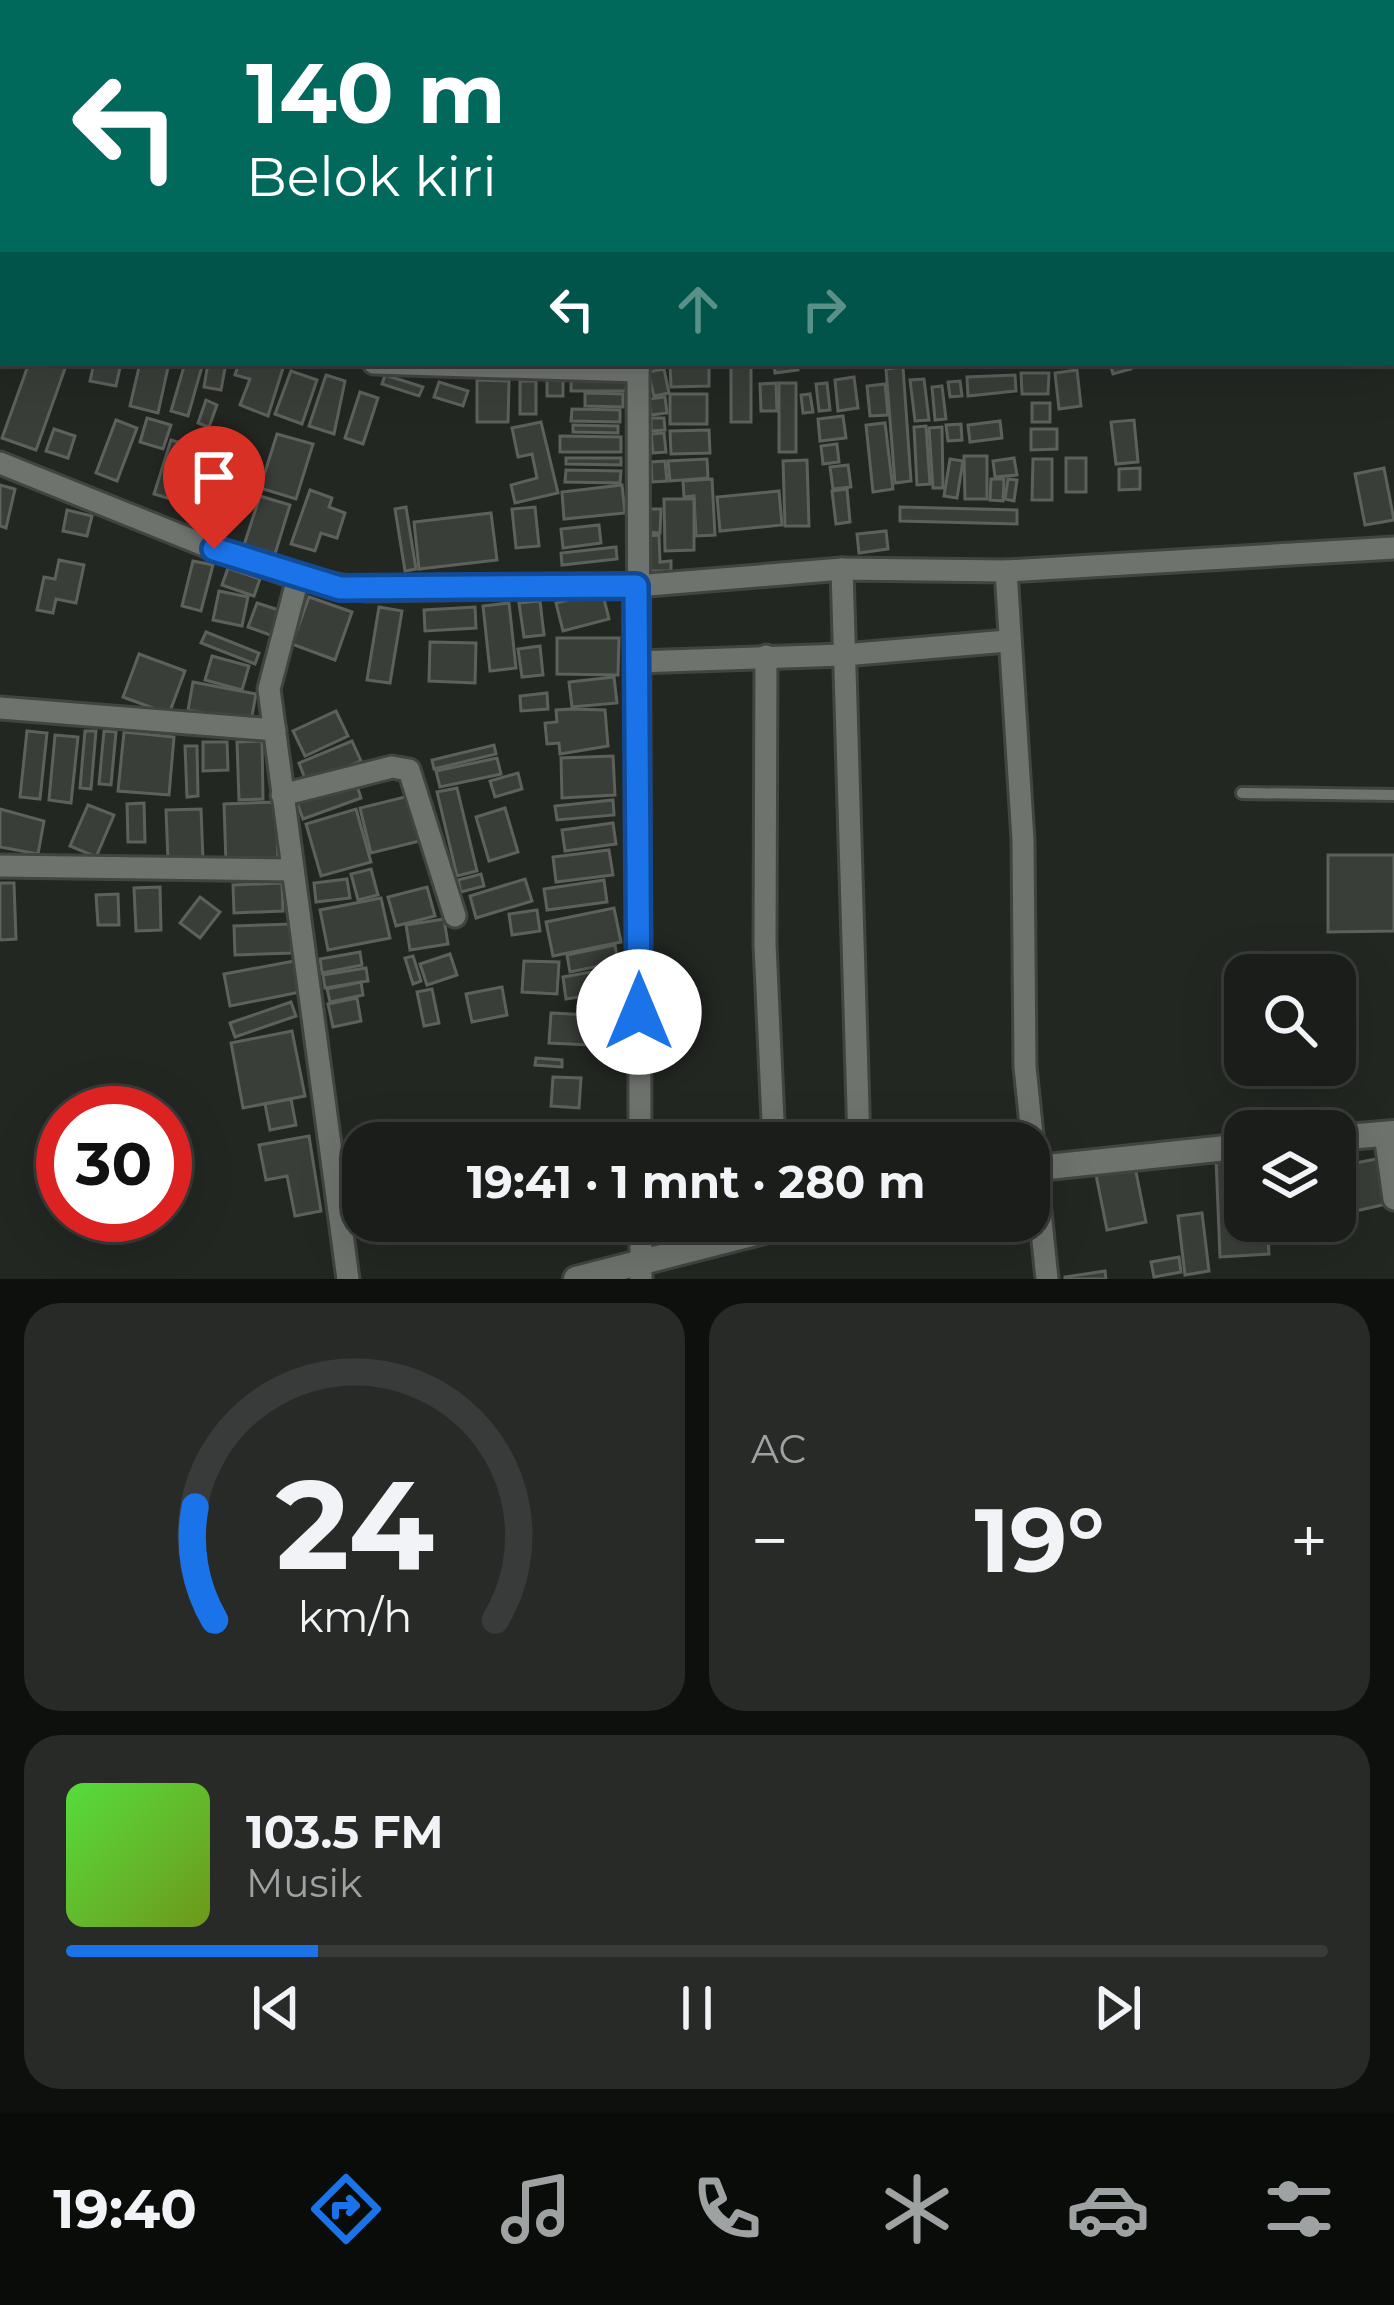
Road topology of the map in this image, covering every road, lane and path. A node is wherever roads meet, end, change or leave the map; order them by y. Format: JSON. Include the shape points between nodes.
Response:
{"nodes":[{"id":1,"x":572,"y":366,"type":"edge"},
{"id":2,"x":638,"y":367,"type":"edge"},
{"id":3,"x":0,"y":463,"type":"edge"},
{"id":4,"x":1394,"y":548,"type":"edge"},
{"id":5,"x":842,"y":568,"type":"junction"},
{"id":6,"x":1006,"y":571,"type":"junction"},
{"id":7,"x":298,"y":578,"type":"junction"},
{"id":8,"x":636,"y":586,"type":"junction"},
{"id":9,"x":1007,"y":641,"type":"junction"},
{"id":10,"x":844,"y":655,"type":"junction"},
{"id":11,"x":766,"y":656,"type":"junction"},
{"id":12,"x":636,"y":662,"type":"junction"},
{"id":13,"x":0,"y":708,"type":"edge"},
{"id":14,"x":274,"y":730,"type":"junction"},
{"id":15,"x":1242,"y":793,"type":"dead end"},
{"id":16,"x":282,"y":795,"type":"junction"},
{"id":17,"x":1394,"y":796,"type":"edge"},
{"id":18,"x":0,"y":866,"type":"edge"},
{"id":19,"x":293,"y":870,"type":"junction"},
{"id":20,"x":455,"y":916,"type":"dead end"},
{"id":21,"x":640,"y":1122,"type":"edge"},
{"id":22,"x":773,"y":1122,"type":"edge"},
{"id":23,"x":858,"y":1122,"type":"edge"},
{"id":24,"x":1030,"y":1122,"type":"edge"},
{"id":25,"x":1390,"y":1134,"type":"edge"},
{"id":26,"x":1356,"y":1136,"type":"edge"},
{"id":27,"x":1224,"y":1148,"type":"edge"},
{"id":28,"x":1050,"y":1165,"type":"edge"},
{"id":29,"x":1394,"y":1199,"type":"edge"},
{"id":30,"x":725,"y":1242,"type":"edge"},
{"id":31,"x":1043,"y":1242,"type":"edge"},
{"id":32,"x":641,"y":1271,"type":"edge"},
{"id":33,"x":348,"y":1279,"type":"edge"},
{"id":34,"x":576,"y":1279,"type":"edge"},
{"id":35,"x":1047,"y":1279,"type":"edge"}],
"edges":[{"from":1,"to":2,"type":"street"},
{"from":2,"to":8,"type":"street"},
{"from":3,"to":7,"type":"street"},
{"from":4,"to":6,"type":"street"},
{"from":5,"to":6,"type":"street"},
{"from":5,"to":8,"type":"street"},
{"from":5,"to":10,"type":"street"},
{"from":6,"to":9,"type":"street"},
{"from":7,"to":8,"type":"street","via":[[387,591]]},
{"from":7,"to":14,"type":"street","via":[[269,679]]},
{"from":8,"to":12,"type":"street"},
{"from":9,"to":10,"type":"street"},
{"from":9,"to":24,"type":"street","via":[[1023,840]]},
{"from":10,"to":11,"type":"street"},
{"from":10,"to":23,"type":"street"},
{"from":11,"to":12,"type":"street"},
{"from":11,"to":22,"type":"street"},
{"from":12,"to":21,"type":"street"},
{"from":13,"to":14,"type":"street"},
{"from":14,"to":16,"type":"street"},
{"from":15,"to":17,"type":"lane"},
{"from":16,"to":19,"type":"street"},
{"from":16,"to":20,"type":"street","via":[[392,767],[409,770]]},
{"from":18,"to":19,"type":"street"},
{"from":19,"to":33,"type":"street"},
{"from":25,"to":26,"type":"street"},
{"from":25,"to":29,"type":"street"},
{"from":27,"to":28,"type":"street"},
{"from":30,"to":32,"type":"street"},
{"from":31,"to":35,"type":"street"},
{"from":32,"to":34,"type":"street"}]}
